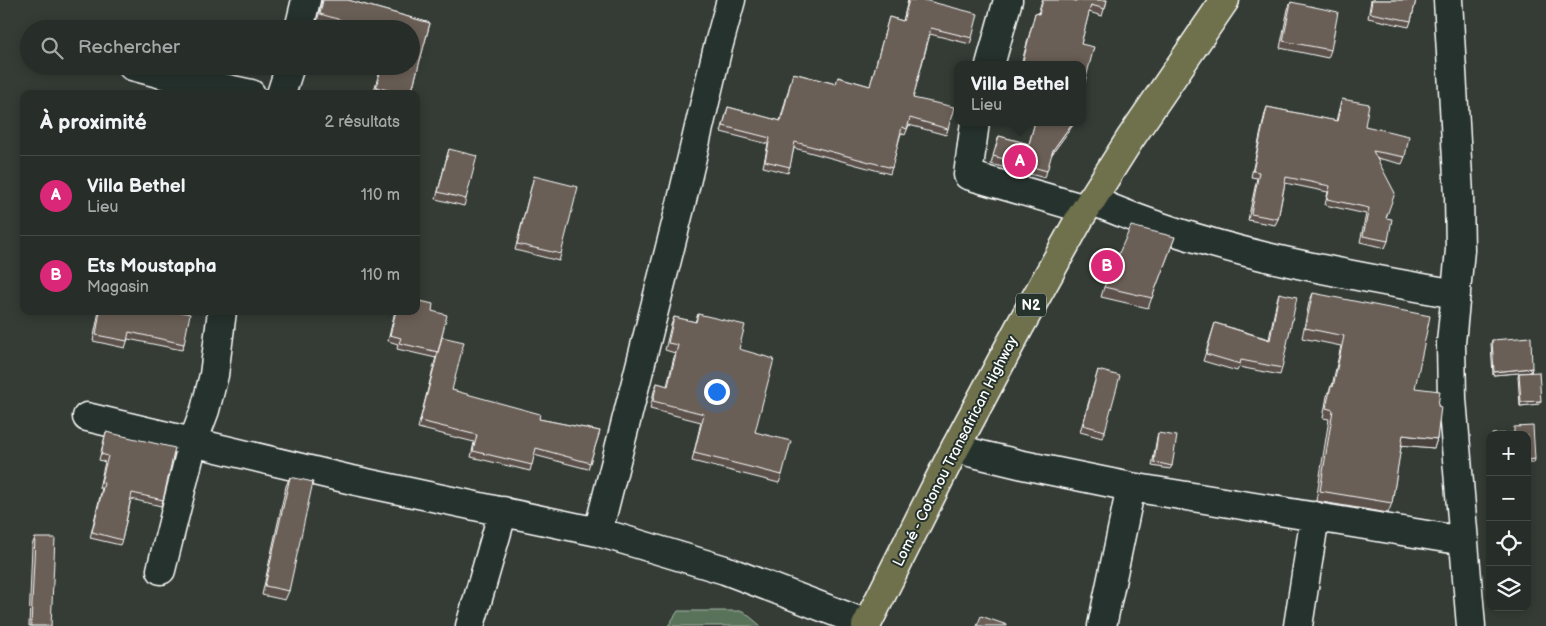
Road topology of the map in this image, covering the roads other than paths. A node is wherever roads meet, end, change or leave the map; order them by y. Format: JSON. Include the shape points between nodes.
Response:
{"nodes":[{"id":1,"x":306,"y":0,"type":"edge"},
{"id":2,"x":731,"y":0,"type":"edge"},
{"id":3,"x":1008,"y":0,"type":"edge"},
{"id":4,"x":1226,"y":0,"type":"edge"},
{"id":5,"x":1448,"y":0,"type":"edge"},
{"id":6,"x":301,"y":20,"type":"edge"},
{"id":7,"x":991,"y":61,"type":"edge"},
{"id":8,"x":166,"y":75,"type":"edge"},
{"id":9,"x":287,"y":75,"type":"edge"},
{"id":10,"x":232,"y":90,"type":"edge"},
{"id":11,"x":282,"y":90,"type":"edge"},
{"id":12,"x":974,"y":126,"type":"edge"},
{"id":13,"x":1088,"y":205,"type":"junction"},
{"id":14,"x":1456,"y":294,"type":"junction"},
{"id":15,"x":222,"y":315,"type":"edge"},
{"id":16,"x":87,"y":417,"type":"dead end"},
{"id":17,"x":193,"y":442,"type":"junction"},
{"id":18,"x":956,"y":447,"type":"junction"},
{"id":19,"x":1131,"y":487,"type":"junction"},
{"id":20,"x":503,"y":511,"type":"junction"},
{"id":21,"x":1315,"y":516,"type":"junction"},
{"id":22,"x":598,"y":532,"type":"junction"},
{"id":23,"x":1464,"y":541,"type":"junction"},
{"id":24,"x":161,"y":570,"type":"dead end"},
{"id":25,"x":866,"y":625,"type":"edge"},
{"id":26,"x":470,"y":626,"type":"edge"},
{"id":27,"x":1102,"y":626,"type":"edge"},
{"id":28,"x":1298,"y":626,"type":"edge"},
{"id":29,"x":1471,"y":626,"type":"edge"}],
"edges":[{"from":1,"to":6,"type":"street"},
{"from":2,"to":22,"type":"street"},
{"from":3,"to":7,"type":"street"},
{"from":4,"to":13,"type":"highway","name":"Lomé - Cotonou Transafrican Highway","number":"N2"},
{"from":5,"to":14,"type":"street","via":[[1459,195],[1460,250]]},
{"from":8,"to":10,"type":"street"},
{"from":9,"to":11,"type":"street"},
{"from":12,"to":13,"type":"street","via":[[968,175]]},
{"from":13,"to":14,"type":"street","via":[[1244,253]]},
{"from":13,"to":18,"type":"highway","name":"Lomé - Cotonou Transafrican Highway","number":"N2"},
{"from":14,"to":23,"type":"street","via":[[1451,343],[1452,400]]},
{"from":15,"to":17,"type":"street","via":[[214,375]]},
{"from":16,"to":17,"type":"street"},
{"from":17,"to":20,"type":"street","via":[[352,480]]},
{"from":17,"to":24,"type":"street"},
{"from":18,"to":19,"type":"street","via":[[1023,465]]},
{"from":18,"to":25,"type":"highway","name":"Lomé - Cotonou Transafrican Highway","number":"N2"},
{"from":19,"to":21,"type":"street"},
{"from":19,"to":27,"type":"street"},
{"from":20,"to":22,"type":"street"},
{"from":20,"to":26,"type":"street"},
{"from":21,"to":23,"type":"street"},
{"from":21,"to":28,"type":"street"},
{"from":22,"to":25,"type":"street","via":[[725,570]]},
{"from":23,"to":29,"type":"street"}]}
